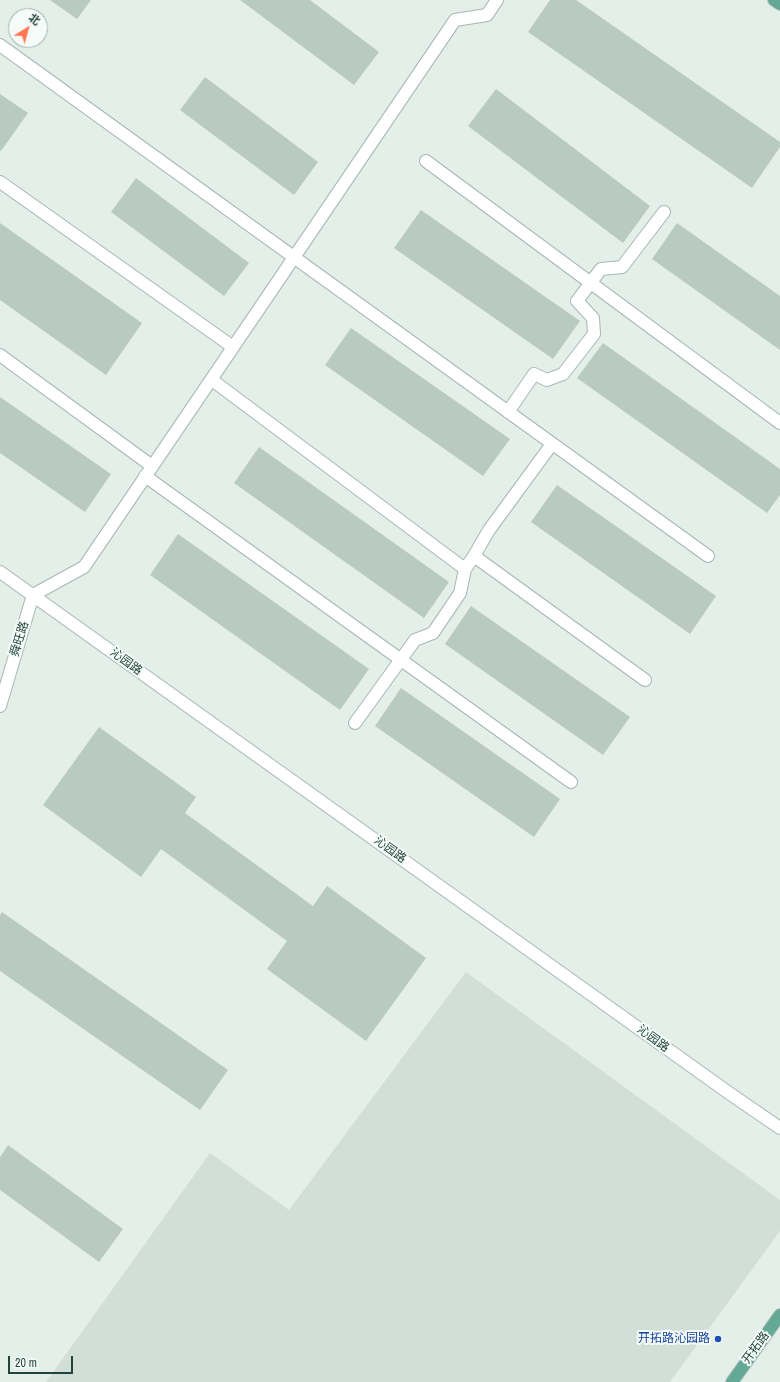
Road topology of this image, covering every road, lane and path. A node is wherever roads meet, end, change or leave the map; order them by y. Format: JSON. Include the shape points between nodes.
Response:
{"nodes":[{"id":1,"x":497,"y":0,"type":"edge"},
{"id":2,"x":774,"y":0,"type":"edge"},
{"id":3,"x":780,"y":4,"type":"edge"},
{"id":4,"x":0,"y":45,"type":"edge"},
{"id":5,"x":426,"y":161,"type":"dead end"},
{"id":6,"x":0,"y":182,"type":"edge"},
{"id":7,"x":664,"y":212,"type":"dead end"},
{"id":8,"x":294,"y":257,"type":"junction"},
{"id":9,"x":591,"y":283,"type":"junction"},
{"id":10,"x":233,"y":347,"type":"junction"},
{"id":11,"x":0,"y":355,"type":"edge"},
{"id":12,"x":212,"y":380,"type":"junction"},
{"id":13,"x":508,"y":412,"type":"junction"},
{"id":14,"x":780,"y":423,"type":"edge"},
{"id":15,"x":552,"y":444,"type":"junction"},
{"id":16,"x":149,"y":471,"type":"junction"},
{"id":17,"x":474,"y":556,"type":"junction"},
{"id":18,"x":708,"y":556,"type":"dead end"},
{"id":19,"x":465,"y":569,"type":"junction"},
{"id":20,"x":0,"y":572,"type":"edge"},
{"id":21,"x":33,"y":595,"type":"junction"},
{"id":22,"x":401,"y":660,"type":"junction"},
{"id":23,"x":645,"y":680,"type":"dead end"},
{"id":24,"x":0,"y":706,"type":"edge"},
{"id":25,"x":355,"y":723,"type":"dead end"},
{"id":26,"x":571,"y":782,"type":"dead end"},
{"id":27,"x":780,"y":1128,"type":"edge"},
{"id":28,"x":780,"y":1315,"type":"edge"},
{"id":29,"x":732,"y":1382,"type":"edge"}],
"edges":[{"from":1,"to":8,"type":"street","via":[[487,15],[455,20]]},
{"from":2,"to":3,"type":"main road"},
{"from":4,"to":8,"type":"street"},
{"from":5,"to":9,"type":"street"},
{"from":6,"to":10,"type":"street"},
{"from":7,"to":9,"type":"street","via":[[622,267],[601,269]]},
{"from":8,"to":10,"type":"street"},
{"from":8,"to":13,"type":"street"},
{"from":9,"to":13,"type":"street","via":[[577,302],[593,318],[594,334],[563,374],[547,380],[534,374]]},
{"from":9,"to":14,"type":"street"},
{"from":10,"to":12,"type":"street"},
{"from":11,"to":16,"type":"street"},
{"from":12,"to":16,"type":"street"},
{"from":12,"to":19,"type":"street"},
{"from":13,"to":15,"type":"street"},
{"from":15,"to":17,"type":"street","via":[[489,530]]},
{"from":15,"to":18,"type":"street"},
{"from":16,"to":21,"type":"street","via":[[84,566]]},
{"from":16,"to":22,"type":"street"},
{"from":17,"to":19,"type":"street"},
{"from":17,"to":23,"type":"street"},
{"from":19,"to":22,"type":"street","via":[[460,593],[433,633],[415,640]]},
{"from":20,"to":21,"type":"street","name":"沁园路"},
{"from":21,"to":24,"type":"street","name":"舜旺路"},
{"from":21,"to":27,"type":"street","name":"沁园路"},
{"from":22,"to":25,"type":"street"},
{"from":22,"to":26,"type":"street"},
{"from":28,"to":29,"type":"main road","name":"开拓路"}]}
